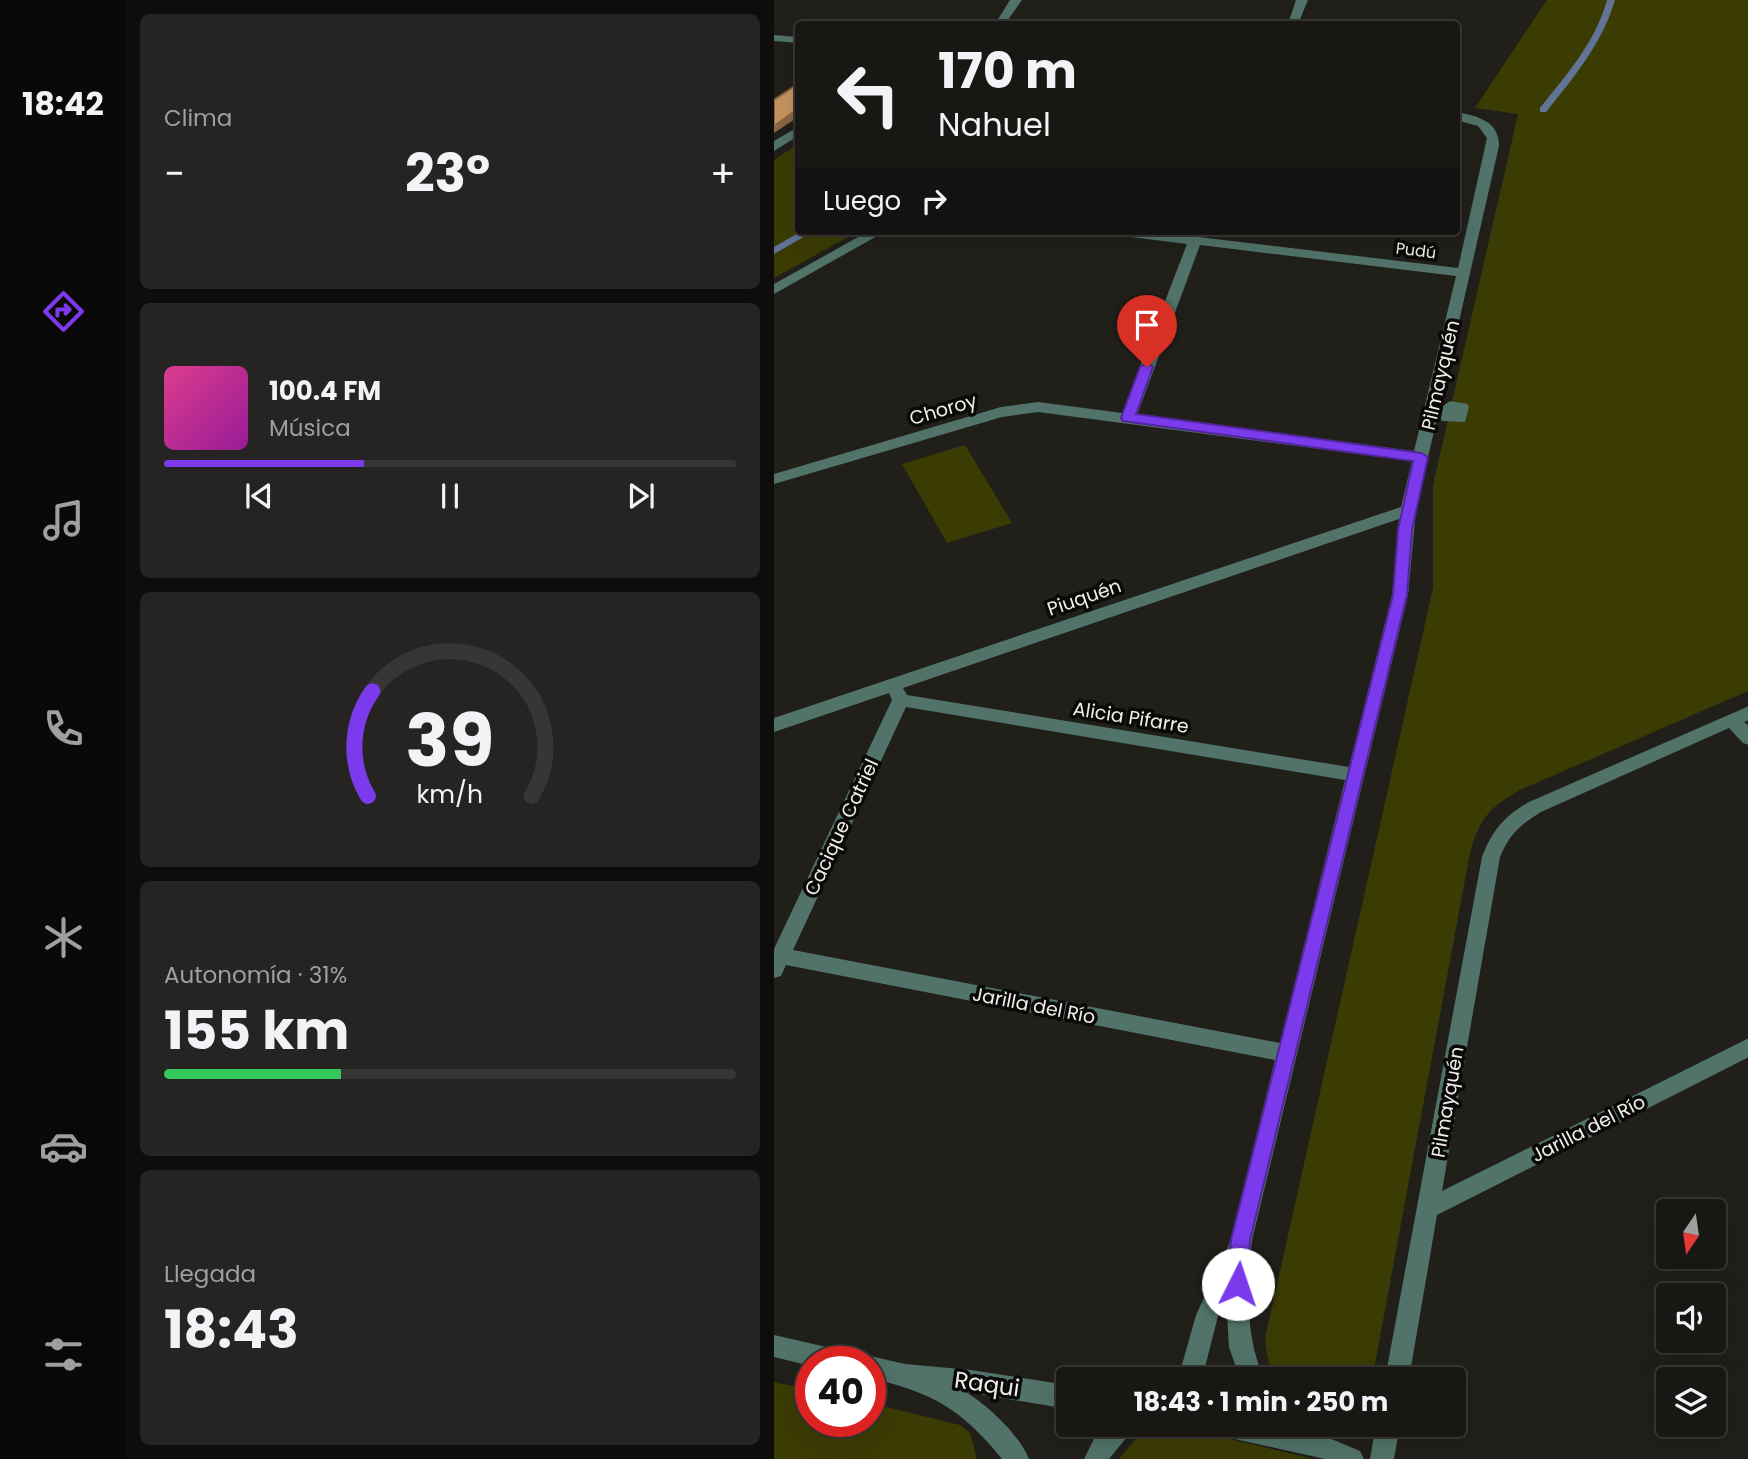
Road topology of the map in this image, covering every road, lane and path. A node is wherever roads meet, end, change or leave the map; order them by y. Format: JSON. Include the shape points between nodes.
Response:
{"nodes":[{"id":1,"x":1016,"y":0,"type":"edge"},
{"id":2,"x":1302,"y":0,"type":"edge"},
{"id":3,"x":1002,"y":21,"type":"edge"},
{"id":4,"x":1294,"y":21,"type":"edge"},
{"id":5,"x":774,"y":38,"type":"edge"},
{"id":6,"x":795,"y":40,"type":"edge"},
{"id":7,"x":1460,"y":117,"type":"edge"},
{"id":8,"x":795,"y":133,"type":"edge"},
{"id":9,"x":774,"y":147,"type":"edge"},
{"id":10,"x":872,"y":235,"type":"edge"},
{"id":11,"x":1147,"y":235,"type":"edge"},
{"id":12,"x":1195,"y":241,"type":"junction"},
{"id":13,"x":1464,"y":273,"type":"junction"},
{"id":14,"x":774,"y":290,"type":"edge"},
{"id":15,"x":1128,"y":418,"type":"junction"},
{"id":16,"x":1421,"y":457,"type":"junction"},
{"id":17,"x":774,"y":479,"type":"edge"},
{"id":18,"x":1408,"y":510,"type":"junction"},
{"id":19,"x":896,"y":692,"type":"junction"},
{"id":20,"x":1740,"y":716,"type":"edge"},
{"id":21,"x":774,"y":725,"type":"edge"},
{"id":22,"x":1749,"y":738,"type":"edge"},
{"id":23,"x":1355,"y":775,"type":"junction"},
{"id":24,"x":777,"y":963,"type":"edge"},
{"id":25,"x":1749,"y":1047,"type":"edge"},
{"id":26,"x":1287,"y":1053,"type":"junction"},
{"id":27,"x":1428,"y":1209,"type":"junction"},
{"id":28,"x":1241,"y":1240,"type":"junction"},
{"id":29,"x":774,"y":1346,"type":"edge"},
{"id":30,"x":795,"y":1351,"type":"edge"},
{"id":31,"x":1193,"y":1367,"type":"edge"},
{"id":32,"x":1248,"y":1367,"type":"edge"},
{"id":33,"x":1398,"y":1367,"type":"edge"},
{"id":34,"x":886,"y":1371,"type":"edge"},
{"id":35,"x":905,"y":1375,"type":"junction"},
{"id":36,"x":1056,"y":1395,"type":"edge"},
{"id":37,"x":1110,"y":1437,"type":"edge"},
{"id":38,"x":1278,"y":1437,"type":"edge"},
{"id":39,"x":1307,"y":1437,"type":"edge"},
{"id":40,"x":1386,"y":1437,"type":"edge"},
{"id":41,"x":1318,"y":1446,"type":"junction"},
{"id":42,"x":1017,"y":1459,"type":"edge"},
{"id":43,"x":1096,"y":1459,"type":"edge"},
{"id":44,"x":1352,"y":1459,"type":"edge"},
{"id":45,"x":1382,"y":1459,"type":"edge"}],
"edges":[{"from":1,"to":3,"type":"street"},
{"from":2,"to":4,"type":"street"},
{"from":5,"to":6,"type":"street"},
{"from":7,"to":13,"type":"street","name":"Pilmayquén","via":[[1487,125],[1493,146]]},
{"from":8,"to":9,"type":"street"},
{"from":10,"to":14,"type":"street"},
{"from":11,"to":12,"type":"street","name":"Pudú"},
{"from":12,"to":13,"type":"street","name":"Pudú"},
{"from":12,"to":15,"type":"street"},
{"from":13,"to":16,"type":"street","name":"Pilmayquén"},
{"from":15,"to":16,"type":"street","name":"Choroy"},
{"from":15,"to":17,"type":"street","name":"Choroy","via":[[1059,408],[1018,408]]},
{"from":16,"to":18,"type":"street","name":"Pilmayquén"},
{"from":18,"to":19,"type":"street","name":"Piuquén"},
{"from":18,"to":23,"type":"street","name":"Pilmayquén","via":[[1400,595]]},
{"from":19,"to":21,"type":"street","name":"Piuquén"},
{"from":19,"to":23,"type":"street","name":"Alicia Pifarre"},
{"from":19,"to":24,"type":"street","name":"Cacique Catriel"},
{"from":20,"to":22,"type":"street"},
{"from":20,"to":27,"type":"street","name":"Pilmayquén","via":[[1535,807],[1504,827],[1491,857]]},
{"from":23,"to":26,"type":"street","name":"Pilmayquén"},
{"from":24,"to":26,"type":"street","name":"Jarilla del Río"},
{"from":25,"to":27,"type":"street","name":"Jarilla del Río"},
{"from":26,"to":28,"type":"street","name":"Pilmayquén"},
{"from":27,"to":33,"type":"street","name":"Pilmayquén"},
{"from":28,"to":31,"type":"street","name":"Pilmayquén","via":[[1214,1296]]},
{"from":28,"to":32,"type":"street","name":"Pilmayquén","via":[[1238,1321]]},
{"from":29,"to":30,"type":"street"},
{"from":34,"to":35,"type":"street","name":"Raqui"},
{"from":35,"to":36,"type":"street","name":"Raqui"},
{"from":35,"to":42,"type":"street","name":"Raqui","via":[[956,1397],[979,1413]]},
{"from":37,"to":43,"type":"street"},
{"from":38,"to":41,"type":"street"},
{"from":39,"to":41,"type":"street"},
{"from":40,"to":45,"type":"street"},
{"from":41,"to":44,"type":"street"}]}
